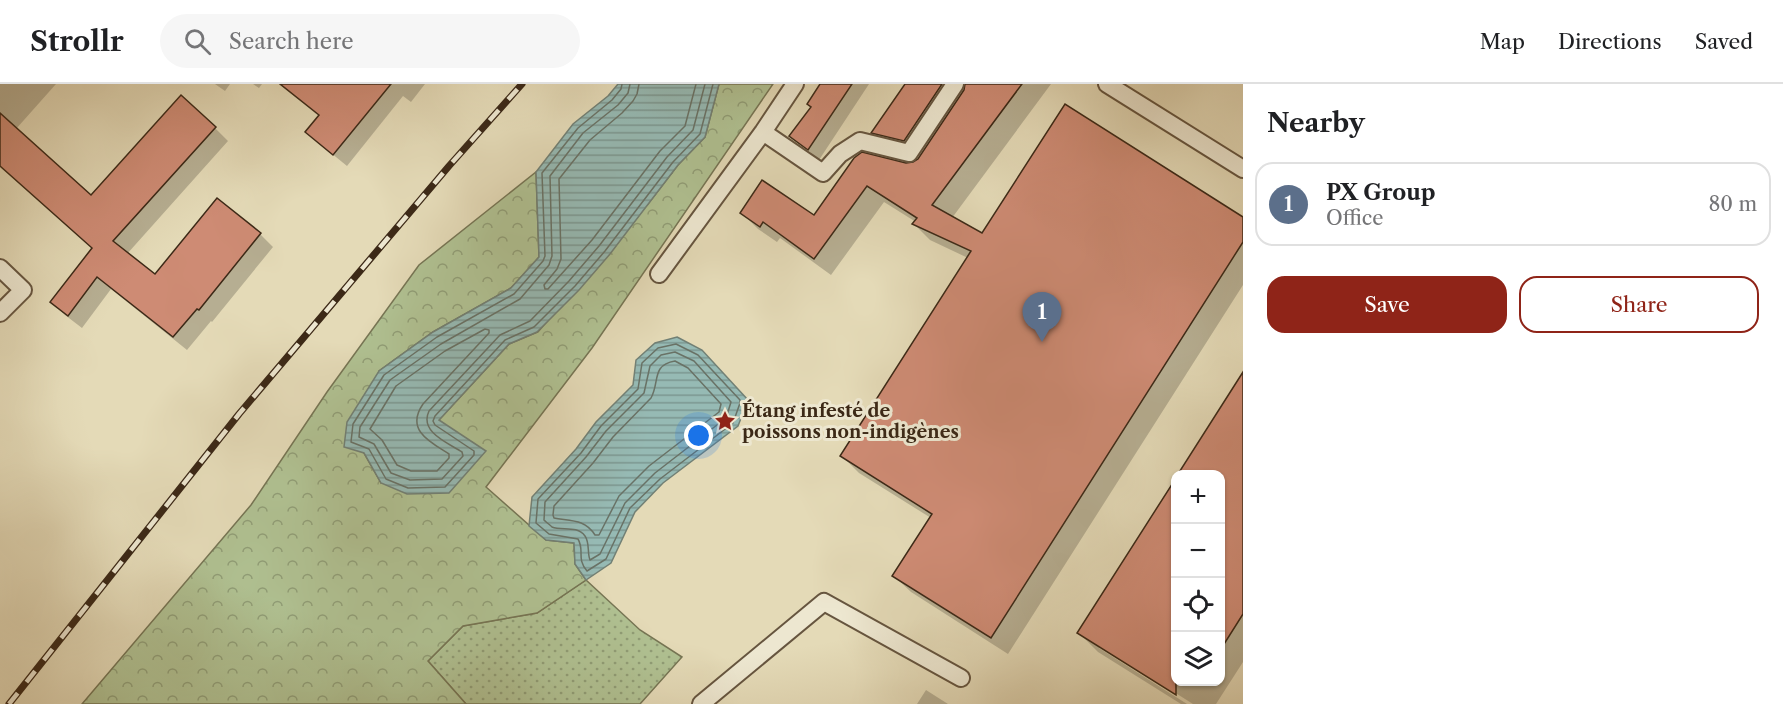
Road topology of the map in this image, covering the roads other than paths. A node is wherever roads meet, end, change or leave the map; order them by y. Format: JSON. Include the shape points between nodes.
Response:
{"nodes":[{"id":1,"x":795,"y":84,"type":"edge"},
{"id":2,"x":955,"y":84,"type":"edge"},
{"id":3,"x":1107,"y":84,"type":"edge"},
{"id":4,"x":763,"y":132,"type":"junction"},
{"id":5,"x":1243,"y":169,"type":"edge"},
{"id":6,"x":0,"y":268,"type":"edge"},
{"id":7,"x":659,"y":274,"type":"dead end"},
{"id":8,"x":0,"y":313,"type":"edge"},
{"id":9,"x":961,"y":678,"type":"dead end"},
{"id":10,"x":701,"y":704,"type":"edge"}],
"edges":[{"from":1,"to":4,"type":"lane"},
{"from":2,"to":4,"type":"lane","via":[[909,153],[860,141],[840,154],[823,173]]},
{"from":3,"to":5,"type":"lane"},
{"from":4,"to":7,"type":"lane"},
{"from":6,"to":8,"type":"lane","via":[[23,290]]},
{"from":9,"to":10,"type":"lane","via":[[824,602]]}]}
